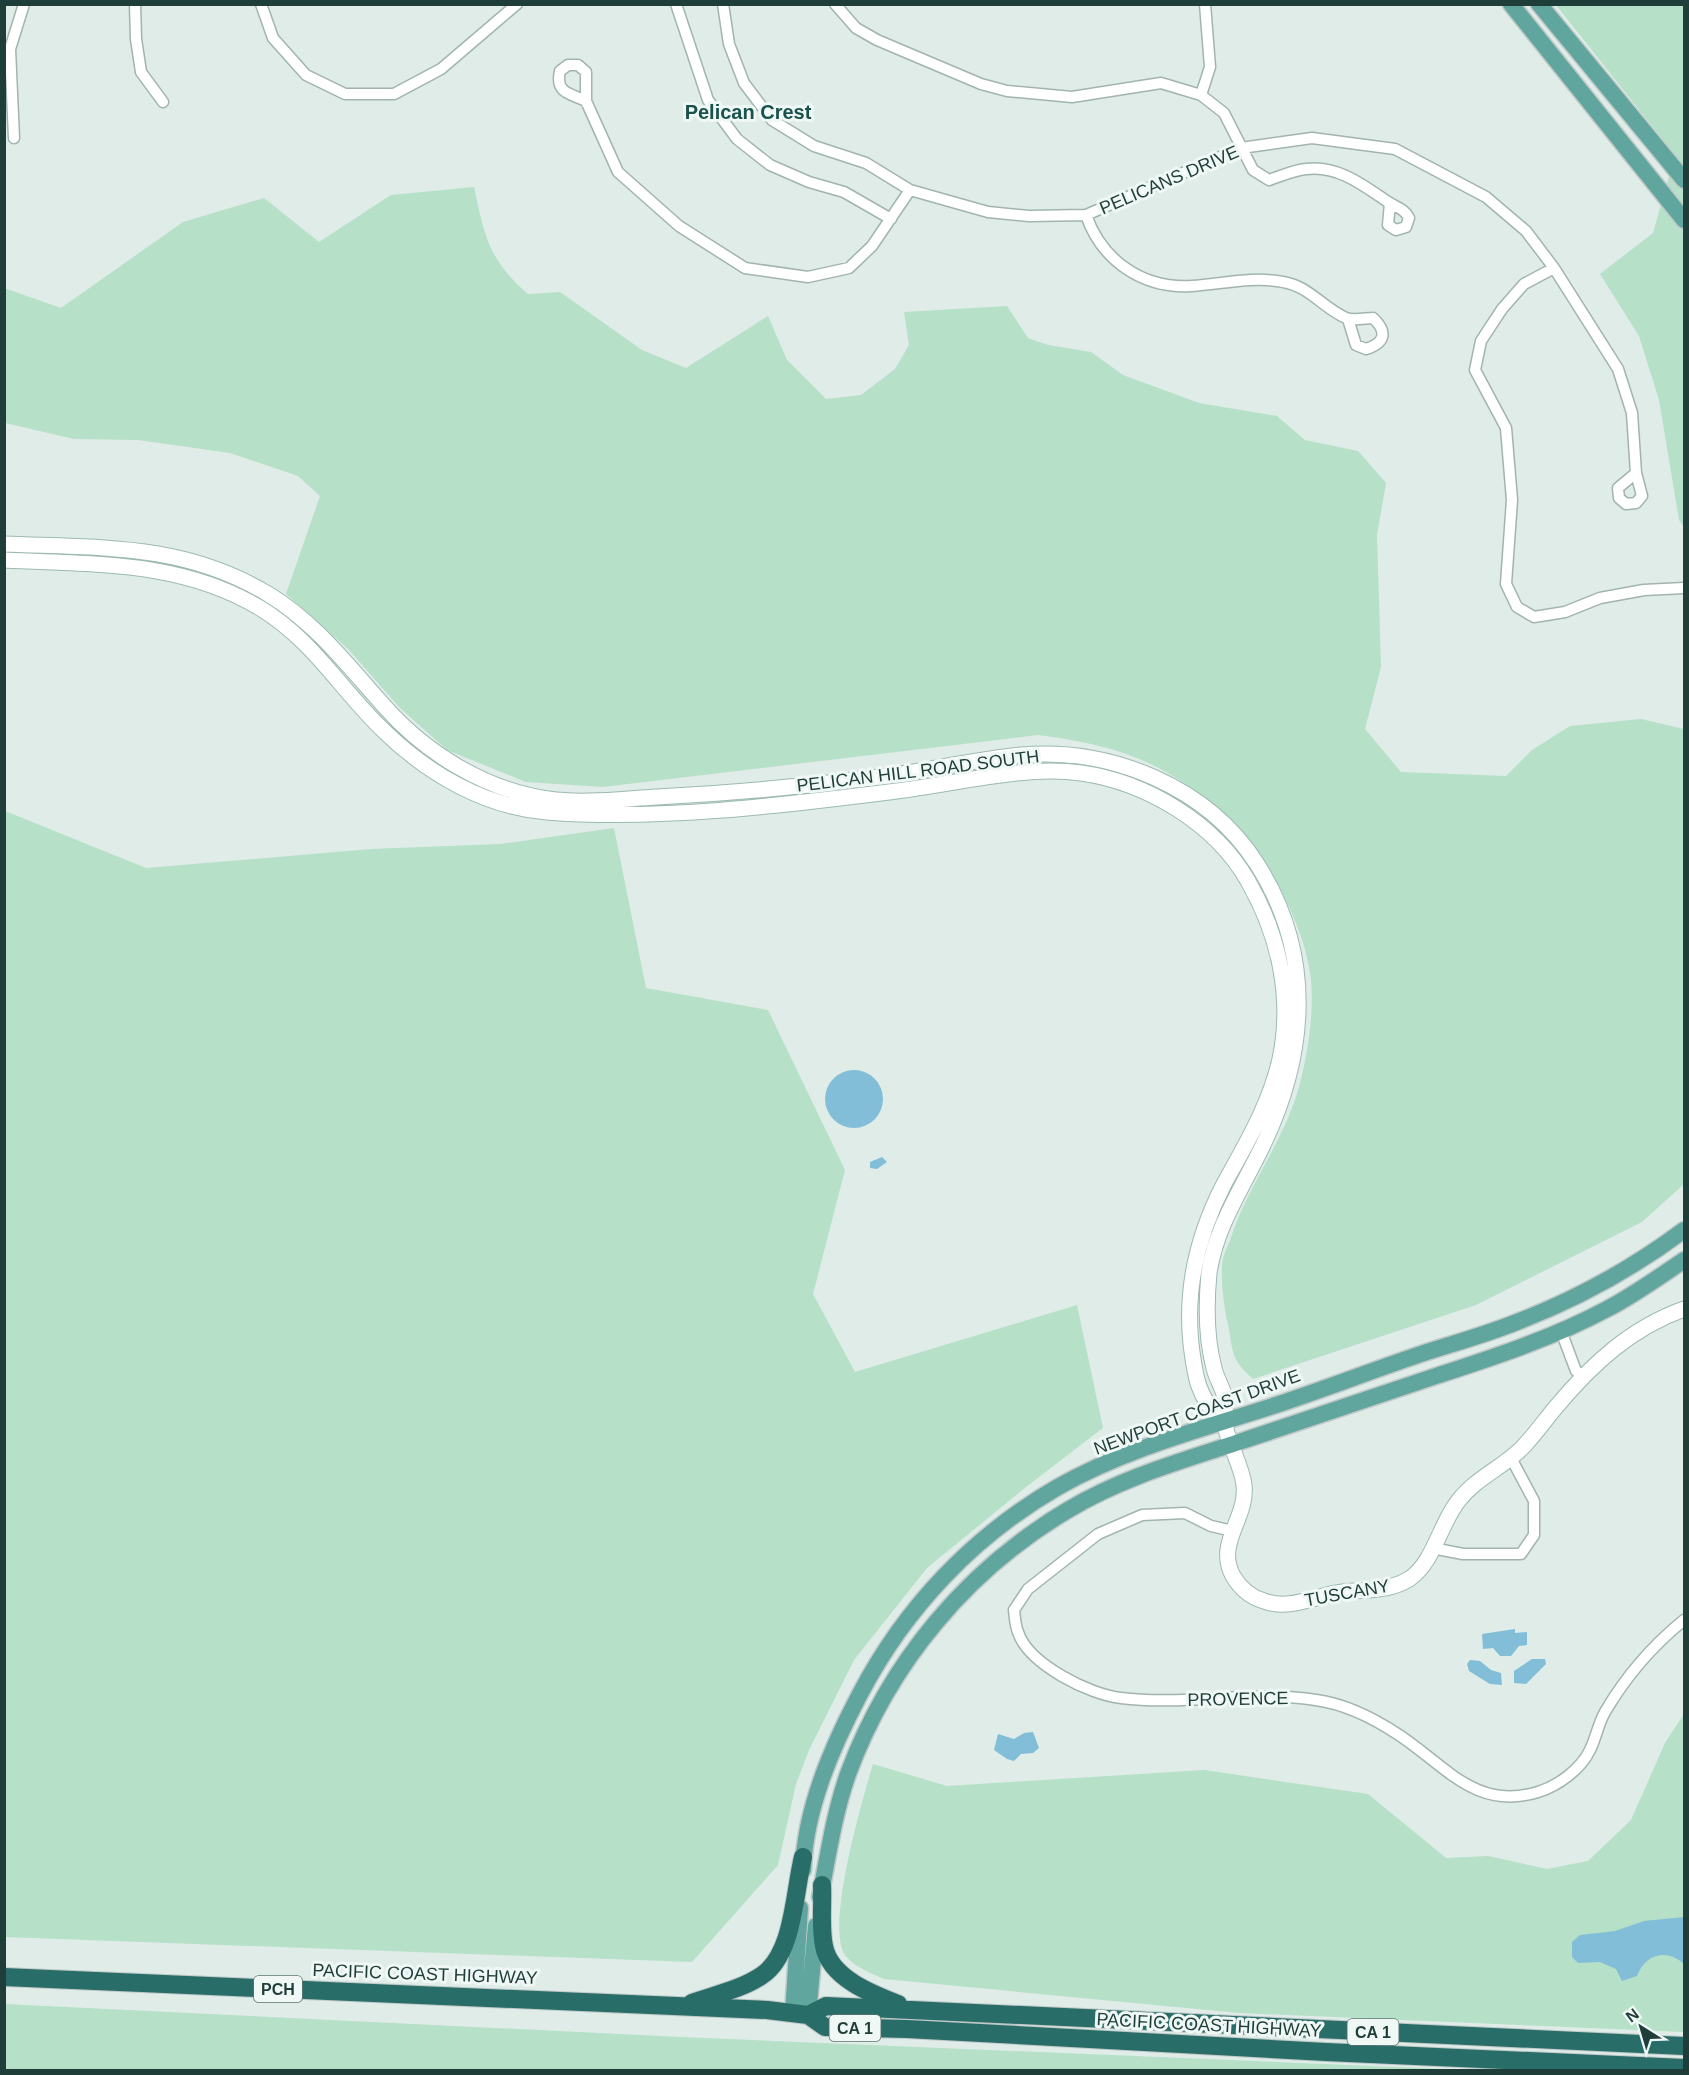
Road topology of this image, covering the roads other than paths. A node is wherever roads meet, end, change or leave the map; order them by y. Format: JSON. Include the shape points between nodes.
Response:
{"nodes":[{"id":1,"x":24,"y":4,"type":"edge"},
{"id":2,"x":135,"y":4,"type":"edge"},
{"id":3,"x":261,"y":4,"type":"edge"},
{"id":4,"x":517,"y":4,"type":"edge"},
{"id":5,"x":676,"y":4,"type":"edge"},
{"id":6,"x":723,"y":4,"type":"edge"},
{"id":7,"x":835,"y":4,"type":"edge"},
{"id":8,"x":1205,"y":4,"type":"edge"},
{"id":9,"x":1511,"y":4,"type":"edge"},
{"id":10,"x":1539,"y":4,"type":"edge"},
{"id":11,"x":1201,"y":95,"type":"junction"},
{"id":12,"x":585,"y":101,"type":"dead end"},
{"id":13,"x":163,"y":102,"type":"dead end"},
{"id":14,"x":14,"y":138,"type":"dead end"},
{"id":15,"x":1241,"y":148,"type":"junction"},
{"id":16,"x":1684,"y":180,"type":"edge"},
{"id":17,"x":910,"y":190,"type":"junction"},
{"id":18,"x":1390,"y":203,"type":"dead end"},
{"id":19,"x":1086,"y":215,"type":"junction"},
{"id":20,"x":891,"y":219,"type":"junction"},
{"id":21,"x":1684,"y":220,"type":"edge"},
{"id":22,"x":1554,"y":268,"type":"junction"},
{"id":23,"x":1348,"y":319,"type":"dead end"},
{"id":24,"x":1636,"y":473,"type":"dead end"},
{"id":25,"x":4,"y":543,"type":"edge"},
{"id":26,"x":4,"y":560,"type":"edge"},
{"id":27,"x":1684,"y":588,"type":"edge"},
{"id":28,"x":264,"y":591,"type":"junction"},
{"id":29,"x":280,"y":602,"type":"junction"},
{"id":30,"x":255,"y":605,"type":"junction"},
{"id":31,"x":271,"y":615,"type":"junction"},
{"id":32,"x":546,"y":805,"type":"junction"},
{"id":33,"x":1684,"y":1230,"type":"edge"},
{"id":34,"x":1684,"y":1260,"type":"edge"},
{"id":35,"x":1684,"y":1310,"type":"edge"},
{"id":36,"x":1561,"y":1331,"type":"junction"},
{"id":37,"x":1584,"y":1375,"type":"junction"},
{"id":38,"x":1223,"y":1421,"type":"junction"},
{"id":39,"x":1231,"y":1445,"type":"junction"},
{"id":40,"x":1511,"y":1458,"type":"junction"},
{"id":41,"x":1233,"y":1531,"type":"junction"},
{"id":42,"x":1432,"y":1548,"type":"junction"},
{"id":43,"x":1684,"y":1620,"type":"edge"},
{"id":44,"x":803,"y":1857,"type":"junction"},
{"id":45,"x":822,"y":1885,"type":"junction"},
{"id":46,"x":4,"y":1977,"type":"edge"},
{"id":47,"x":685,"y":2006,"type":"junction"},
{"id":48,"x":911,"y":2010,"type":"junction"},
{"id":49,"x":800,"y":2014,"type":"junction"},
{"id":50,"x":1684,"y":2046,"type":"edge"},
{"id":51,"x":1684,"y":2068,"type":"edge"}],
"edges":[{"from":1,"to":14,"type":"street","via":[[10,49]]},
{"from":2,"to":13,"type":"street","via":[[141,72]]},
{"from":3,"to":4,"type":"street","via":[[273,38],[306,75],[345,94],[394,94],[441,69]]},
{"from":5,"to":20,"type":"street","via":[[708,100],[737,139],[770,165],[844,192]]},
{"from":6,"to":17,"type":"street","name":"PELICANS DRIVE","via":[[729,44],[744,83],[772,120],[814,146],[866,163]]},
{"from":7,"to":11,"type":"street","via":[[856,27],[913,56],[1007,91],[1072,97],[1161,83]]},
{"from":8,"to":11,"type":"street","via":[[1210,67]]},
{"from":9,"to":21,"type":"main road"},
{"from":10,"to":16,"type":"main road"},
{"from":11,"to":15,"type":"street","via":[[1224,113]]},
{"from":12,"to":20,"type":"street","via":[[618,172],[679,226],[745,268],[808,277],[849,268],[872,246]]},
{"from":15,"to":18,"type":"street","via":[[1253,170],[1269,180],[1306,169],[1336,171],[1366,185]]},
{"from":15,"to":19,"type":"street","name":"PELICANS DRIVE"},
{"from":15,"to":22,"type":"street","name":"PELICANS DRIVE","via":[[1312,138],[1395,148],[1486,197],[1526,231]]},
{"from":17,"to":19,"type":"street","name":"PELICANS DRIVE","via":[[988,212]]},
{"from":17,"to":20,"type":"street"},
{"from":19,"to":23,"type":"street","via":[[1100,244],[1122,267],[1138,276],[1170,286],[1250,280],[1286,282],[1315,295]]},
{"from":22,"to":24,"type":"street","name":"PELICANS DRIVE","via":[[1618,369],[1632,413]]},
{"from":22,"to":27,"type":"street","via":[[1524,284],[1502,309],[1481,341],[1475,370],[1506,428],[1512,500],[1506,584],[1517,607],[1534,617],[1565,612],[1600,598]]},
{"from":25,"to":28,"type":"street","via":[[138,550],[186,558]]},
{"from":26,"to":30,"type":"street","name":"PELICAN HILL ROAD SOUTH","via":[[148,567],[200,579]]},
{"from":28,"to":29,"type":"street"},
{"from":28,"to":30,"type":"street"},
{"from":29,"to":31,"type":"street"},
{"from":29,"to":32,"type":"street","via":[[303,618],[425,746],[470,773]]},
{"from":30,"to":31,"type":"street","name":"PELICAN HILL ROAD SOUTH"},
{"from":31,"to":32,"type":"street","name":"PELICAN HILL ROAD SOUTH","via":[[299,636],[383,730],[426,767],[471,792],[515,807]]},
{"from":32,"to":38,"type":"street","name":"PELICAN HILL ROAD SOUTH","via":[[653,805],[1024,754],[1072,756],[1116,764],[1164,781],[1196,800],[1225,826],[1256,862],[1280,911],[1296,969],[1300,1015],[1293,1066],[1214,1245],[1207,1328],[1215,1371],[1226,1400]]},
{"from":33,"to":38,"type":"main road","name":"NEWPORT COAST DRIVE","via":[[1645,1259],[1600,1284],[1516,1323]]},
{"from":34,"to":36,"type":"main road","via":[[1607,1310]]},
{"from":35,"to":37,"type":"street","name":"TUSCANY","via":[[1647,1325]]},
{"from":36,"to":37,"type":"street","via":[[1576,1371]]},
{"from":36,"to":39,"type":"main road"},
{"from":37,"to":40,"type":"street","name":"TUSCANY"},
{"from":38,"to":39,"type":"street","name":"PELICAN HILL ROAD SOUTH"},
{"from":38,"to":44,"type":"main road","name":"NEWPORT COAST DRIVE","via":[[1123,1456],[1059,1487],[985,1538],[933,1587],[874,1666],[843,1727],[815,1805]]},
{"from":39,"to":41,"type":"street","name":"TUSCANY","via":[[1244,1484]]},
{"from":39,"to":45,"type":"main road","via":[[1141,1474],[1070,1509],[1001,1556],[945,1610],[912,1651],[868,1728],[835,1818]]},
{"from":40,"to":42,"type":"street","name":"TUSCANY","via":[[1466,1491],[1449,1512]]},
{"from":40,"to":42,"type":"street","via":[[1534,1501],[1534,1535],[1521,1554],[1462,1554]]},
{"from":41,"to":42,"type":"street","name":"TUSCANY","via":[[1227,1553],[1230,1571],[1242,1588],[1271,1605],[1289,1605],[1340,1592],[1390,1588],[1417,1573]]},
{"from":41,"to":43,"type":"street","name":"PROVENCE","via":[[1211,1526],[1185,1513],[1142,1515],[1098,1534],[1028,1589],[1014,1610],[1018,1633],[1032,1654],[1059,1674],[1118,1698],[1169,1701],[1270,1696],[1318,1700],[1358,1712],[1397,1733],[1454,1778],[1497,1797],[1541,1791],[1574,1771],[1589,1752],[1604,1713],[1630,1674],[1657,1642]]},
{"from":44,"to":47,"type":"highway","via":[[788,1933],[777,1963],[754,1981]]},
{"from":44,"to":49,"type":"main road","name":"NEWPORT COAST DRIVE"},
{"from":45,"to":48,"type":"highway","via":[[824,1947],[833,1964],[862,1989]]},
{"from":45,"to":49,"type":"main road","via":[[812,1986]]},
{"from":46,"to":47,"type":"highway","name":"PACIFIC COAST HIGHWAY","number":"PCH"},
{"from":47,"to":49,"type":"highway","name":"PACIFIC COAST HIGHWAY","number":"PCH"},
{"from":48,"to":49,"type":"highway","name":"PACIFIC COAST HIGHWAY","number":"CA 1","via":[[826,2006]]},
{"from":48,"to":50,"type":"highway","name":"PACIFIC COAST HIGHWAY","number":"CA 1"},
{"from":49,"to":51,"type":"highway","name":"PACIFIC COAST HIGHWAY","number":"CA 1","via":[[825,2027]]}]}
